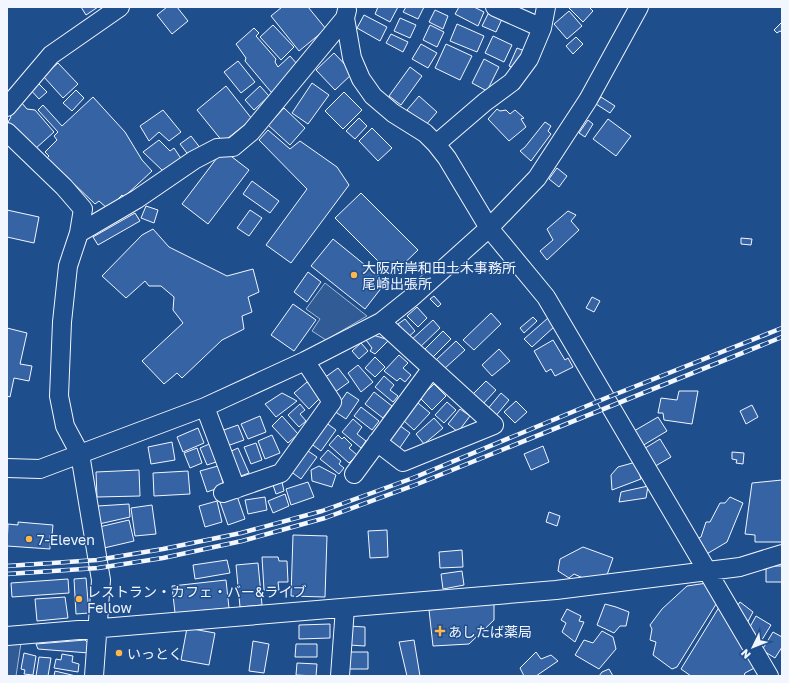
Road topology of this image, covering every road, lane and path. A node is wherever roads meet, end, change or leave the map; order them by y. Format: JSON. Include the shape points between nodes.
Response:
{"nodes":[{"id":1,"x":120,"y":7,"type":"edge"},
{"id":2,"x":494,"y":7,"type":"edge"},
{"id":3,"x":546,"y":7,"type":"edge"},
{"id":4,"x":639,"y":7,"type":"edge"},
{"id":5,"x":346,"y":12,"type":"edge"},
{"id":6,"x":542,"y":28,"type":"junction"},
{"id":7,"x":7,"y":107,"type":"edge"},
{"id":8,"x":7,"y":132,"type":"edge"},
{"id":9,"x":436,"y":144,"type":"junction"},
{"id":10,"x":489,"y":228,"type":"junction"},
{"id":11,"x":79,"y":234,"type":"junction"},
{"id":12,"x":381,"y":322,"type":"junction"},
{"id":13,"x":305,"y":361,"type":"junction"},
{"id":14,"x":432,"y":368,"type":"junction"},
{"id":15,"x":205,"y":407,"type":"junction"},
{"id":16,"x":377,"y":442,"type":"junction"},
{"id":17,"x":80,"y":454,"type":"junction"},
{"id":18,"x":7,"y":468,"type":"edge"},
{"id":19,"x":354,"y":474,"type":"dead end"},
{"id":20,"x":782,"y":554,"type":"edge"},
{"id":21,"x":708,"y":572,"type":"junction"},
{"id":22,"x":345,"y":608,"type":"junction"},
{"id":23,"x":97,"y":629,"type":"junction"},
{"id":24,"x":7,"y":636,"type":"edge"},
{"id":25,"x":94,"y":676,"type":"edge"},
{"id":26,"x":340,"y":676,"type":"edge"},
{"id":27,"x":769,"y":676,"type":"edge"}],
"edges":[{"from":1,"to":7,"type":"street","via":[[51,55]]},
{"from":2,"to":6,"type":"street"},
{"from":3,"to":6,"type":"street"},
{"from":4,"to":10,"type":"street","via":[[588,100],[537,178]]},
{"from":5,"to":9,"type":"street","via":[[352,58],[361,79],[373,96],[393,113],[425,133]]},
{"from":5,"to":11,"type":"street","via":[[252,132],[233,147],[217,148],[194,160]]},
{"from":6,"to":9,"type":"street","via":[[530,59],[512,82]]},
{"from":8,"to":11,"type":"street","via":[[83,209]]},
{"from":9,"to":10,"type":"street"},
{"from":10,"to":12,"type":"street"},
{"from":10,"to":21,"type":"street","via":[[546,297]]},
{"from":11,"to":17,"type":"street","via":[[68,266],[62,322],[59,396],[65,426]]},
{"from":12,"to":13,"type":"street"},
{"from":12,"to":14,"type":"street"},
{"from":13,"to":15,"type":"street"},
{"from":13,"to":15,"type":"street","via":[[332,402],[281,473],[229,491]]},
{"from":14,"to":16,"type":"street"},
{"from":14,"to":16,"type":"street","via":[[494,425],[403,462]]},
{"from":15,"to":17,"type":"street"},
{"from":16,"to":19,"type":"street"},
{"from":17,"to":18,"type":"street","via":[[40,469]]},
{"from":17,"to":23,"type":"street","via":[[101,580]]},
{"from":20,"to":21,"type":"street","via":[[740,567]]},
{"from":21,"to":22,"type":"street","via":[[556,590]]},
{"from":21,"to":27,"type":"street"},
{"from":22,"to":23,"type":"street"},
{"from":22,"to":26,"type":"street"},
{"from":23,"to":24,"type":"street"},
{"from":23,"to":25,"type":"street"}]}
